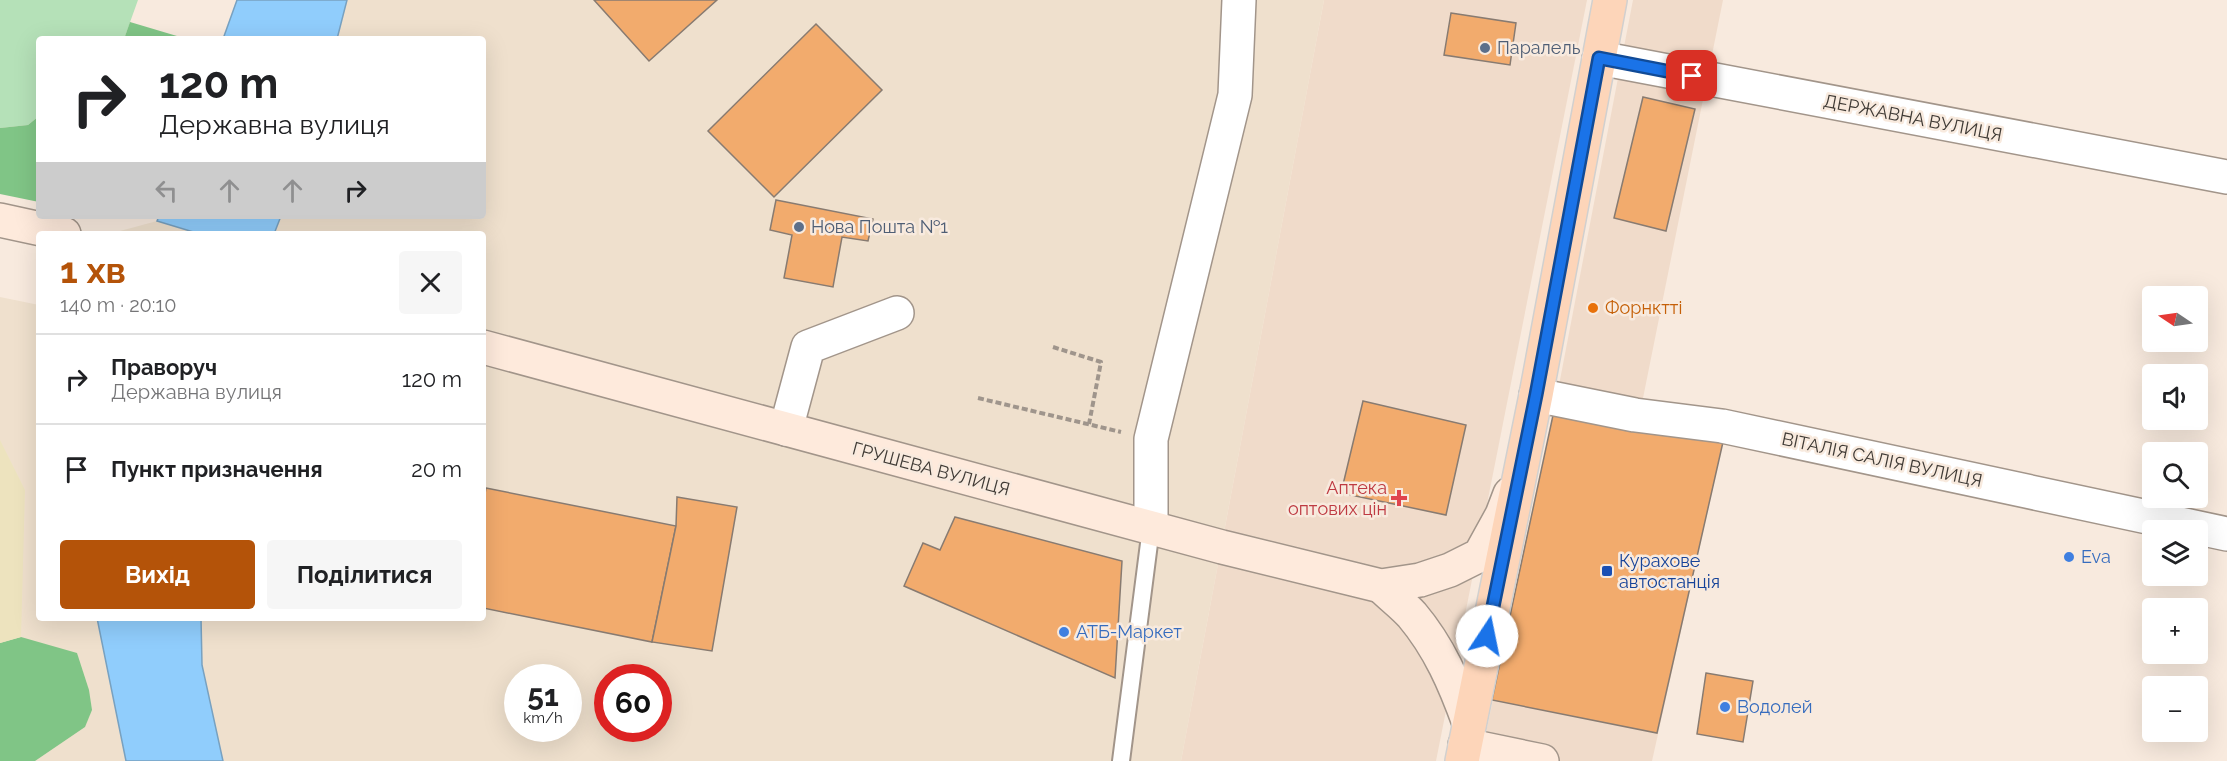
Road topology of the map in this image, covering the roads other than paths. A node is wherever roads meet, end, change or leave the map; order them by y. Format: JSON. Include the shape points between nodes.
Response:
{"nodes":[{"id":1,"x":1239,"y":0,"type":"edge"},
{"id":2,"x":1610,"y":0,"type":"edge"},
{"id":3,"x":1599,"y":58,"type":"junction"},
{"id":4,"x":2227,"y":177,"type":"edge"},
{"id":5,"x":0,"y":220,"type":"edge"},
{"id":6,"x":50,"y":231,"type":"edge"},
{"id":7,"x":897,"y":313,"type":"dead end"},
{"id":8,"x":486,"y":348,"type":"edge"},
{"id":9,"x":1536,"y":395,"type":"junction"},
{"id":10,"x":786,"y":429,"type":"junction"},
{"id":11,"x":1522,"y":460,"type":"junction"},
{"id":12,"x":1150,"y":528,"type":"junction"},
{"id":13,"x":2227,"y":534,"type":"edge"},
{"id":14,"x":1381,"y":586,"type":"junction"},
{"id":15,"x":1465,"y":743,"type":"edge"},
{"id":16,"x":1121,"y":761,"type":"edge"},
{"id":17,"x":1542,"y":761,"type":"edge"}],
"edges":[{"from":1,"to":12,"type":"street","via":[[1235,94],[1151,439]]},
{"from":2,"to":3,"type":"main road"},
{"from":3,"to":4,"type":"street","name":"ДЕРЖАВНА ВУЛИЦЯ"},
{"from":3,"to":9,"type":"main road"},
{"from":5,"to":6,"type":"main road"},
{"from":7,"to":10,"type":"street","via":[[808,347]]},
{"from":8,"to":10,"type":"main road","name":"ГРУШЕВА ВУЛИЦЯ"},
{"from":9,"to":11,"type":"main road"},
{"from":9,"to":13,"type":"street","name":"ВІТАЛІЯ САЛІЯ ВУЛИЦЯ","via":[[1635,415],[1722,426]]},
{"from":10,"to":12,"type":"main road","name":"ГРУШЕВА ВУЛИЦЯ"},
{"from":11,"to":14,"type":"main road","via":[[1502,515],[1480,555],[1420,580]]},
{"from":11,"to":15,"type":"main road"},
{"from":12,"to":14,"type":"main road","name":"ГРУШЕВА ВУЛИЦЯ"},
{"from":12,"to":16,"type":"lane"},
{"from":14,"to":15,"type":"main road","via":[[1411,614],[1436,647],[1455,685]]},
{"from":15,"to":17,"type":"main road"}]}
